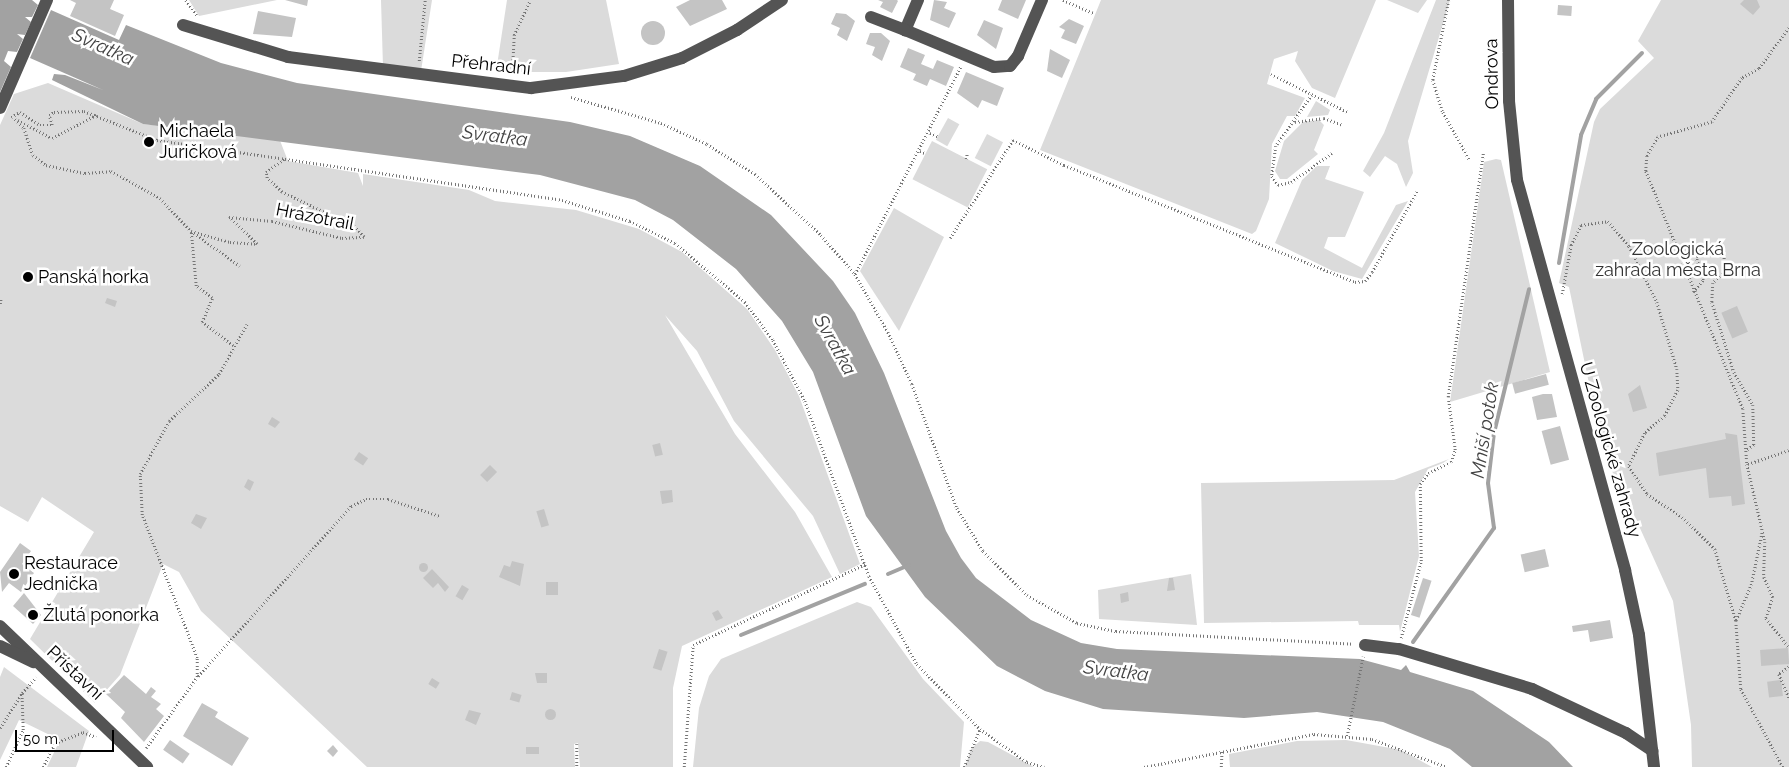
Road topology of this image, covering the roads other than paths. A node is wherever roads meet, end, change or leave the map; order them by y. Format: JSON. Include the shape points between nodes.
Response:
{"nodes":[{"id":1,"x":48,"y":0,"type":"edge"},
{"id":2,"x":782,"y":0,"type":"edge"},
{"id":3,"x":918,"y":0,"type":"edge"},
{"id":4,"x":1042,"y":0,"type":"edge"},
{"id":5,"x":1508,"y":0,"type":"edge"},
{"id":6,"x":871,"y":17,"type":"dead end"},
{"id":7,"x":183,"y":25,"type":"dead end"},
{"id":8,"x":905,"y":30,"type":"junction"},
{"id":9,"x":0,"y":108,"type":"edge"},
{"id":10,"x":1512,"y":146,"type":"joint"},
{"id":11,"x":0,"y":626,"type":"edge"},
{"id":12,"x":0,"y":646,"type":"edge"},
{"id":13,"x":1365,"y":646,"type":"road end"},
{"id":14,"x":44,"y":667,"type":"junction"},
{"id":15,"x":1653,"y":750,"type":"junction"},
{"id":16,"x":143,"y":762,"type":"edge"},
{"id":17,"x":1654,"y":767,"type":"edge"}],
"edges":[{"from":1,"to":9,"type":"street"},
{"from":2,"to":7,"type":"street","name":"Přehradní","via":[[737,30],[682,58],[624,76],[531,88],[288,57]]},
{"from":3,"to":8,"type":"street"},
{"from":4,"to":8,"type":"street","via":[[1010,66],[994,67]]},
{"from":5,"to":10,"type":"street","name":"Ondrova"},
{"from":6,"to":8,"type":"street"},
{"from":10,"to":15,"type":"street","name":"U Zoologické zahrady","via":[[1524,210],[1625,570],[1639,635]]},
{"from":11,"to":14,"type":"street","name":"Přístavní"},
{"from":12,"to":14,"type":"street"},
{"from":13,"to":15,"type":"street","via":[[1399,650],[1532,689],[1626,733]]},
{"from":14,"to":16,"type":"street","name":"Přístavní"},
{"from":15,"to":17,"type":"street","name":"U Zoologické zahrady"}]}
